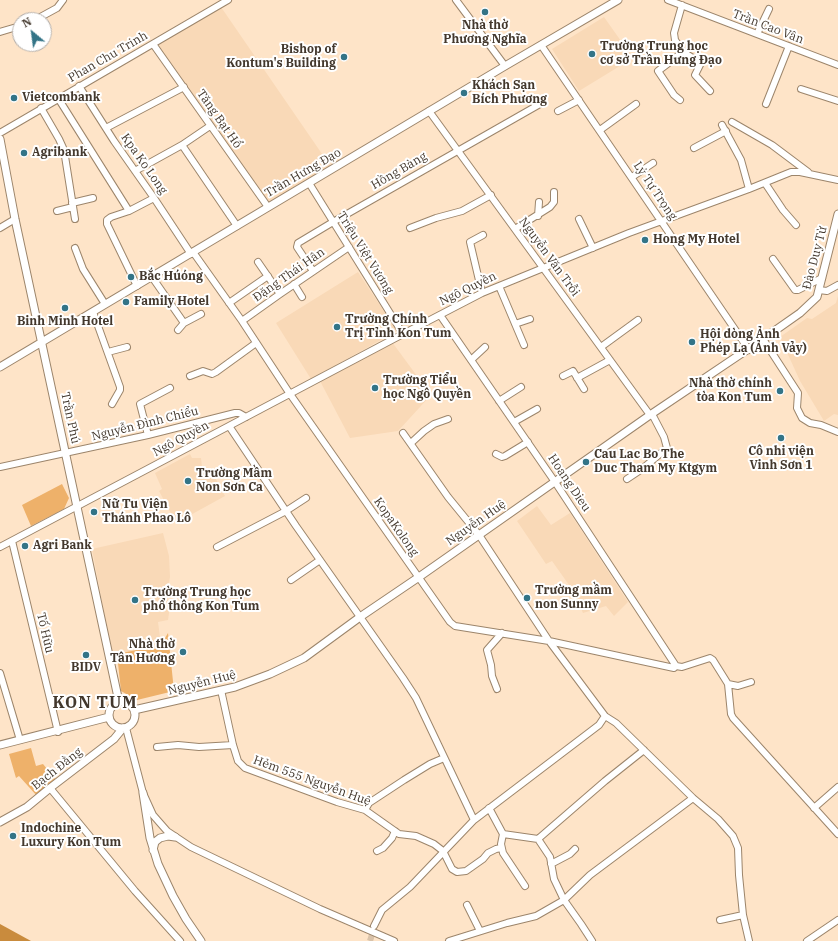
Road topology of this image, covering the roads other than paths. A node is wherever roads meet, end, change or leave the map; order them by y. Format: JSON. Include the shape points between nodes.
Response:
{"nodes":[{"id":1,"x":63,"y":0,"type":"edge"},
{"id":2,"x":228,"y":0,"type":"edge"},
{"id":3,"x":456,"y":0,"type":"edge"},
{"id":4,"x":618,"y":0,"type":"edge"},
{"id":5,"x":668,"y":0,"type":"edge"},
{"id":6,"x":682,"y":5,"type":"junction"},
{"id":7,"x":769,"y":9,"type":"dead end"},
{"id":8,"x":50,"y":12,"type":"edge"},
{"id":9,"x":12,"y":28,"type":"edge"},
{"id":10,"x":0,"y":32,"type":"edge"},
{"id":11,"x":757,"y":34,"type":"junction"},
{"id":12,"x":153,"y":44,"type":"junction"},
{"id":13,"x":542,"y":45,"type":"junction"},
{"id":14,"x":789,"y":46,"type":"junction"},
{"id":15,"x":683,"y":52,"type":"junction"},
{"id":16,"x":838,"y":65,"type":"edge"},
{"id":17,"x":505,"y":66,"type":"junction"},
{"id":18,"x":79,"y":86,"type":"junction"},
{"id":19,"x":184,"y":87,"type":"junction"},
{"id":20,"x":801,"y":89,"type":"dead end"},
{"id":21,"x":710,"y":91,"type":"dead end"},
{"id":22,"x":58,"y":98,"type":"junction"},
{"id":23,"x":579,"y":100,"type":"junction"},
{"id":24,"x":680,"y":100,"type":"dead end"},
{"id":25,"x":838,"y":101,"type":"edge"},
{"id":26,"x":540,"y":104,"type":"dead end"},
{"id":27,"x":636,"y":104,"type":"dead end"},
{"id":28,"x":766,"y":104,"type":"dead end"},
{"id":29,"x":41,"y":108,"type":"junction"},
{"id":30,"x":429,"y":111,"type":"junction"},
{"id":31,"x":558,"y":111,"type":"dead end"},
{"id":32,"x":732,"y":122,"type":"dead end"},
{"id":33,"x":722,"y":125,"type":"dead end"},
{"id":34,"x":210,"y":126,"type":"junction"},
{"id":35,"x":106,"y":128,"type":"junction"},
{"id":36,"x":600,"y":130,"type":"junction"},
{"id":37,"x":726,"y":131,"type":"junction"},
{"id":38,"x":0,"y":133,"type":"edge"},
{"id":39,"x":0,"y":139,"type":"edge"},
{"id":40,"x":182,"y":145,"type":"junction"},
{"id":41,"x":694,"y":148,"type":"dead end"},
{"id":42,"x":458,"y":150,"type":"junction"},
{"id":43,"x":653,"y":163,"type":"dead end"},
{"id":44,"x":135,"y":171,"type":"junction"},
{"id":45,"x":811,"y":175,"type":"junction"},
{"id":46,"x":632,"y":177,"type":"junction"},
{"id":47,"x":838,"y":180,"type":"edge"},
{"id":48,"x":309,"y":183,"type":"junction"},
{"id":49,"x":765,"y":183,"type":"junction"},
{"id":50,"x":749,"y":189,"type":"junction"},
{"id":51,"x":554,"y":192,"type":"dead end"},
{"id":52,"x":491,"y":196,"type":"junction"},
{"id":53,"x":92,"y":198,"type":"dead end"},
{"id":54,"x":154,"y":198,"type":"junction"},
{"id":55,"x":539,"y":202,"type":"dead end"},
{"id":56,"x":73,"y":205,"type":"junction"},
{"id":57,"x":268,"y":207,"type":"junction"},
{"id":58,"x":57,"y":210,"type":"dead end"},
{"id":59,"x":129,"y":211,"type":"junction"},
{"id":60,"x":838,"y":214,"type":"edge"},
{"id":61,"x":538,"y":216,"type":"junction"},
{"id":62,"x":15,"y":219,"type":"junction"},
{"id":63,"x":75,"y":219,"type":"dead end"},
{"id":64,"x":579,"y":219,"type":"dead end"},
{"id":65,"x":332,"y":222,"type":"junction"},
{"id":66,"x":662,"y":222,"type":"junction"},
{"id":67,"x":796,"y":225,"type":"dead end"},
{"id":68,"x":237,"y":226,"type":"junction"},
{"id":69,"x":0,"y":228,"type":"edge"},
{"id":70,"x":410,"y":228,"type":"dead end"},
{"id":71,"x":515,"y":229,"type":"junction"},
{"id":72,"x":483,"y":235,"type":"dead end"},
{"id":73,"x":349,"y":247,"type":"junction"},
{"id":74,"x":75,"y":248,"type":"dead end"},
{"id":75,"x":592,"y":248,"type":"junction"},
{"id":76,"x":192,"y":253,"type":"junction"},
{"id":77,"x":773,"y":259,"type":"dead end"},
{"id":78,"x":258,"y":262,"type":"dead end"},
{"id":79,"x":543,"y":267,"type":"junction"},
{"id":80,"x":313,"y":271,"type":"junction"},
{"id":81,"x":268,"y":276,"type":"junction"},
{"id":82,"x":152,"y":277,"type":"junction"},
{"id":83,"x":822,"y":278,"type":"junction"},
{"id":84,"x":294,"y":284,"type":"junction"},
{"id":85,"x":838,"y":284,"type":"edge"},
{"id":86,"x":137,"y":286,"type":"junction"},
{"id":87,"x":499,"y":286,"type":"junction"},
{"id":88,"x":819,"y":290,"type":"junction"},
{"id":89,"x":482,"y":293,"type":"junction"},
{"id":90,"x":280,"y":294,"type":"junction"},
{"id":91,"x":302,"y":297,"type":"dead end"},
{"id":92,"x":229,"y":303,"type":"junction"},
{"id":93,"x":105,"y":304,"type":"junction"},
{"id":94,"x":809,"y":306,"type":"joint"},
{"id":95,"x":93,"y":312,"type":"junction"},
{"id":96,"x":201,"y":314,"type":"dead end"},
{"id":97,"x":440,"y":315,"type":"junction"},
{"id":98,"x":530,"y":320,"type":"dead end"},
{"id":99,"x":638,"y":320,"type":"dead end"},
{"id":100,"x":242,"y":321,"type":"junction"},
{"id":101,"x":184,"y":323,"type":"junction"},
{"id":102,"x":516,"y":324,"type":"junction"},
{"id":103,"x":178,"y":330,"type":"dead end"},
{"id":104,"x":404,"y":334,"type":"junction"},
{"id":105,"x":763,"y":339,"type":"junction"},
{"id":106,"x":42,"y":342,"type":"junction"},
{"id":107,"x":256,"y":343,"type":"junction"},
{"id":108,"x":524,"y":345,"type":"dead end"},
{"id":109,"x":127,"y":347,"type":"dead end"},
{"id":110,"x":485,"y":347,"type":"dead end"},
{"id":111,"x":601,"y":347,"type":"junction"},
{"id":112,"x":749,"y":350,"type":"junction"},
{"id":113,"x":108,"y":352,"type":"junction"},
{"id":114,"x":471,"y":360,"type":"junction"},
{"id":115,"x":610,"y":360,"type":"junction"},
{"id":116,"x":0,"y":367,"type":"edge"},
{"id":117,"x":190,"y":376,"type":"dead end"},
{"id":118,"x":563,"y":376,"type":"dead end"},
{"id":119,"x":577,"y":378,"type":"junction"},
{"id":120,"x":521,"y":387,"type":"dead end"},
{"id":121,"x":170,"y":388,"type":"dead end"},
{"id":122,"x":584,"y":389,"type":"dead end"},
{"id":123,"x":290,"y":394,"type":"junction"},
{"id":124,"x":499,"y":401,"type":"junction"},
{"id":125,"x":112,"y":404,"type":"dead end"},
{"id":126,"x":537,"y":409,"type":"dead end"},
{"id":127,"x":651,"y":415,"type":"junction"},
{"id":128,"x":246,"y":417,"type":"junction"},
{"id":129,"x":448,"y":419,"type":"dead end"},
{"id":130,"x":514,"y":422,"type":"junction"},
{"id":131,"x":229,"y":426,"type":"junction"},
{"id":132,"x":838,"y":432,"type":"edge"},
{"id":133,"x":403,"y":433,"type":"dead end"},
{"id":134,"x":148,"y":435,"type":"junction"},
{"id":135,"x":528,"y":442,"type":"junction"},
{"id":136,"x":411,"y":443,"type":"junction"},
{"id":137,"x":66,"y":454,"type":"junction"},
{"id":138,"x":496,"y":454,"type":"dead end"},
{"id":139,"x":0,"y":468,"type":"edge"},
{"id":140,"x":627,"y":479,"type":"dead end"},
{"id":141,"x":555,"y":482,"type":"junction"},
{"id":142,"x":306,"y":498,"type":"dead end"},
{"id":143,"x":78,"y":506,"type":"junction"},
{"id":144,"x":286,"y":511,"type":"junction"},
{"id":145,"x":479,"y":535,"type":"junction"},
{"id":146,"x":12,"y":540,"type":"junction"},
{"id":147,"x":0,"y":547,"type":"edge"},
{"id":148,"x":217,"y":547,"type":"dead end"},
{"id":149,"x":320,"y":560,"type":"junction"},
{"id":150,"x":418,"y":577,"type":"junction"},
{"id":151,"x":291,"y":580,"type":"dead end"},
{"id":152,"x":360,"y":617,"type":"junction"},
{"id":153,"x":502,"y":633,"type":"junction"},
{"id":154,"x":549,"y":641,"type":"junction"},
{"id":155,"x":676,"y":666,"type":"junction"},
{"id":156,"x":0,"y":673,"type":"edge"},
{"id":157,"x":751,"y":682,"type":"dead end"},
{"id":158,"x":728,"y":684,"type":"junction"},
{"id":159,"x":497,"y":689,"type":"dead end"},
{"id":160,"x":221,"y":690,"type":"junction"},
{"id":161,"x":119,"y":702,"type":"junction"},
{"id":162,"x":134,"y":710,"type":"junction"},
{"id":163,"x":605,"y":716,"type":"junction"},
{"id":164,"x":109,"y":717,"type":"junction"},
{"id":165,"x":124,"y":728,"type":"junction"},
{"id":166,"x":58,"y":732,"type":"junction"},
{"id":167,"x":20,"y":740,"type":"junction"},
{"id":168,"x":0,"y":745,"type":"edge"},
{"id":169,"x":233,"y":745,"type":"junction"},
{"id":170,"x":157,"y":747,"type":"dead end"},
{"id":171,"x":644,"y":750,"type":"junction"},
{"id":172,"x":444,"y":758,"type":"junction"},
{"id":173,"x":838,"y":787,"type":"edge"},
{"id":174,"x":50,"y":788,"type":"junction"},
{"id":175,"x":143,"y":793,"type":"junction"},
{"id":176,"x":693,"y":798,"type":"junction"},
{"id":177,"x":489,"y":808,"type":"junction"},
{"id":178,"x":814,"y":808,"type":"junction"},
{"id":179,"x":365,"y":810,"type":"junction"},
{"id":180,"x":474,"y":820,"type":"junction"},
{"id":181,"x":0,"y":822,"type":"edge"},
{"id":182,"x":395,"y":831,"type":"junction"},
{"id":183,"x":503,"y":834,"type":"junction"},
{"id":184,"x":838,"y":834,"type":"edge"},
{"id":185,"x":175,"y":837,"type":"junction"},
{"id":186,"x":538,"y":839,"type":"junction"},
{"id":187,"x":501,"y":848,"type":"junction"},
{"id":188,"x":574,"y":849,"type":"dead end"},
{"id":189,"x":153,"y":850,"type":"junction"},
{"id":190,"x":377,"y":851,"type":"dead end"},
{"id":191,"x":443,"y":851,"type":"junction"},
{"id":192,"x":551,"y":864,"type":"junction"},
{"id":193,"x":525,"y":886,"type":"dead end"},
{"id":194,"x":564,"y":900,"type":"junction"},
{"id":195,"x":466,"y":905,"type":"dead end"},
{"id":196,"x":743,"y":914,"type":"junction"},
{"id":197,"x":720,"y":920,"type":"dead end"},
{"id":198,"x":838,"y":920,"type":"edge"},
{"id":199,"x":374,"y":926,"type":"tunnel mouth"},
{"id":200,"x":480,"y":931,"type":"junction"},
{"id":201,"x":180,"y":941,"type":"edge"},
{"id":202,"x":201,"y":941,"type":"edge"},
{"id":203,"x":394,"y":941,"type":"edge"},
{"id":204,"x":449,"y":941,"type":"edge"},
{"id":205,"x":592,"y":941,"type":"edge"},
{"id":206,"x":749,"y":941,"type":"edge"},
{"id":207,"x":807,"y":941,"type":"edge"}],
"edges":[{"from":1,"to":8,"type":"street","via":[[62,4]]},
{"from":2,"to":12,"type":"street","name":"Phan Chu Trinh"},
{"from":3,"to":17,"type":"street"},
{"from":4,"to":13,"type":"street","name":"Trần Hưng Đạo"},
{"from":5,"to":6,"type":"street","name":"Trần Cao Vân"},
{"from":6,"to":11,"type":"street","name":"Trần Cao Vân"},
{"from":6,"to":15,"type":"street","via":[[674,36]]},
{"from":7,"to":11,"type":"street"},
{"from":9,"to":10,"type":"street"},
{"from":11,"to":14,"type":"street","name":"Trần Cao Vân"},
{"from":12,"to":18,"type":"street","name":"Phan Chu Trinh"},
{"from":12,"to":19,"type":"street","name":"Tăng Bạt Hổ"},
{"from":13,"to":17,"type":"street","name":"Trần Hưng Đạo"},
{"from":13,"to":23,"type":"street","name":"Lý Tự Trọng"},
{"from":14,"to":16,"type":"street","name":"Trần Cao Vân"},
{"from":14,"to":28,"type":"street"},
{"from":15,"to":21,"type":"street","via":[[701,63],[695,75]]},
{"from":15,"to":24,"type":"street","via":[[658,72]]},
{"from":17,"to":30,"type":"street","name":"Trần Hưng Đạo"},
{"from":18,"to":22,"type":"street","name":"Phan Chu Trinh"},
{"from":18,"to":35,"type":"street","name":"Kpa Ko Long"},
{"from":19,"to":34,"type":"street","name":"Tăng Bạt Hổ"},
{"from":19,"to":35,"type":"street"},
{"from":20,"to":25,"type":"street"},
{"from":22,"to":29,"type":"street","name":"Phan Chu Trinh"},
{"from":22,"to":59,"type":"street"},
{"from":23,"to":31,"type":"street"},
{"from":23,"to":36,"type":"street","name":"Lý Tự Trọng"},
{"from":26,"to":42,"type":"street","name":"Hồng Bàng"},
{"from":27,"to":36,"type":"street"},
{"from":29,"to":38,"type":"street","name":"Phan Chu Trinh"},
{"from":29,"to":56,"type":"street","via":[[64,150]]},
{"from":30,"to":42,"type":"street","name":"Nguyễn Văn Trỗi"},
{"from":30,"to":48,"type":"street","name":"Trần Hưng Đạo"},
{"from":32,"to":45,"type":"street","via":[[772,145]]},
{"from":33,"to":37,"type":"street"},
{"from":34,"to":40,"type":"street"},
{"from":34,"to":57,"type":"street","name":"Tăng Bạt Hổ"},
{"from":35,"to":44,"type":"street","name":"Kpa Ko Long"},
{"from":36,"to":46,"type":"street","name":"Lý Tự Trọng"},
{"from":37,"to":41,"type":"street"},
{"from":37,"to":50,"type":"street","via":[[741,160]]},
{"from":39,"to":62,"type":"street","name":"Trần Phú"},
{"from":40,"to":44,"type":"street"},
{"from":40,"to":68,"type":"street"},
{"from":42,"to":52,"type":"street","name":"Nguyễn Văn Trỗi"},
{"from":42,"to":65,"type":"street","name":"Hồng Bàng"},
{"from":43,"to":46,"type":"street"},
{"from":44,"to":54,"type":"street","name":"Kpa Ko Long"},
{"from":45,"to":47,"type":"street","name":"Ngô Quyền"},
{"from":45,"to":49,"type":"street","name":"Ngô Quyền","via":[[791,172]]},
{"from":46,"to":66,"type":"street","name":"Lý Tự Trọng"},
{"from":48,"to":57,"type":"street","name":"Trần Hưng Đạo"},
{"from":48,"to":65,"type":"street","name":"Triệu Việt Vương"},
{"from":49,"to":50,"type":"street","name":"Ngô Quyền"},
{"from":49,"to":67,"type":"street"},
{"from":50,"to":66,"type":"street","name":"Ngô Quyền"},
{"from":51,"to":61,"type":"street","via":[[554,202]]},
{"from":52,"to":70,"type":"street","via":[[462,211]]},
{"from":52,"to":71,"type":"street","name":"Nguyễn Văn Trỗi"},
{"from":53,"to":56,"type":"street"},
{"from":54,"to":59,"type":"street"},
{"from":54,"to":76,"type":"street","name":"Kpa Ko Long"},
{"from":55,"to":61,"type":"street"},
{"from":56,"to":58,"type":"street"},
{"from":56,"to":63,"type":"street"},
{"from":57,"to":68,"type":"street","name":"Trần Hưng Đạo"},
{"from":59,"to":86,"type":"street","via":[[111,217],[106,222]]},
{"from":60,"to":83,"type":"street","name":"Đào Duy Từ"},
{"from":61,"to":71,"type":"street"},
{"from":62,"to":69,"type":"street"},
{"from":62,"to":106,"type":"street","name":"Trần Phú"},
{"from":64,"to":75,"type":"street"},
{"from":65,"to":73,"type":"street","name":"Triệu Việt Vương"},
{"from":65,"to":80,"type":"street","name":"Hồng Bàng","via":[[297,245]]},
{"from":66,"to":75,"type":"street","name":"Ngô Quyền"},
{"from":66,"to":112,"type":"street","name":"Lý Tự Trọng"},
{"from":68,"to":76,"type":"street","name":"Trần Hưng Đạo"},
{"from":71,"to":79,"type":"street","name":"Nguyễn Văn Trỗi"},
{"from":72,"to":89,"type":"street","via":[[470,242]]},
{"from":73,"to":80,"type":"street","name":"Đặng Thái Hân"},
{"from":73,"to":104,"type":"street","name":"Triệu Việt Vương"},
{"from":74,"to":93,"type":"street","via":[[83,269]]},
{"from":75,"to":79,"type":"street","name":"Ngô Quyền"},
{"from":76,"to":82,"type":"street","name":"Trần Hưng Đạo"},
{"from":76,"to":92,"type":"street","name":"KopaKolong"},
{"from":77,"to":83,"type":"street","via":[[795,290]]},
{"from":78,"to":81,"type":"street"},
{"from":79,"to":87,"type":"street","name":"Ngô Quyền"},
{"from":79,"to":111,"type":"street","name":"Nguyễn Văn Trỗi"},
{"from":80,"to":84,"type":"street","name":"Đặng Thái Hân"},
{"from":81,"to":90,"type":"street"},
{"from":81,"to":92,"type":"street"},
{"from":82,"to":86,"type":"street","name":"Trần Hưng Đạo"},
{"from":82,"to":101,"type":"street"},
{"from":83,"to":88,"type":"street","name":"Đào Duy Từ"},
{"from":84,"to":90,"type":"street","name":"Đặng Thái Hân"},
{"from":84,"to":91,"type":"street"},
{"from":85,"to":88,"type":"street","via":[[827,291]]},
{"from":86,"to":93,"type":"street","name":"Trần Hưng Đạo"},
{"from":87,"to":89,"type":"street","name":"Ngô Quyền"},
{"from":87,"to":102,"type":"street"},
{"from":88,"to":94,"type":"street","name":"Đào Duy Từ","via":[[817,297]]},
{"from":89,"to":97,"type":"street","name":"Ngô Quyền"},
{"from":90,"to":100,"type":"street","name":"Đặng Thái Hân"},
{"from":92,"to":100,"type":"street","name":"KopaKolong"},
{"from":93,"to":95,"type":"street","name":"Trần Hưng Đạo"},
{"from":94,"to":105,"type":"street","name":"Nguyễn Huệ"},
{"from":95,"to":106,"type":"street","name":"Trần Hưng Đạo"},
{"from":95,"to":113,"type":"street"},
{"from":96,"to":101,"type":"street"},
{"from":97,"to":104,"type":"street","name":"Ngô Quyền"},
{"from":97,"to":114,"type":"street","name":"Hoang Dieu"},
{"from":98,"to":102,"type":"street"},
{"from":99,"to":111,"type":"street"},
{"from":100,"to":107,"type":"street","name":"KopaKolong"},
{"from":101,"to":103,"type":"street"},
{"from":102,"to":108,"type":"street"},
{"from":104,"to":123,"type":"street","name":"Ngô Quyền"},
{"from":105,"to":112,"type":"street","name":"Nguyễn Huệ"},
{"from":105,"to":132,"type":"street","via":[[798,393],[797,408],[802,418]]},
{"from":106,"to":116,"type":"street","name":"Trần Hưng Đạo"},
{"from":106,"to":137,"type":"street","name":"Trần Phú"},
{"from":107,"to":117,"type":"street","via":[[212,374],[203,372]]},
{"from":107,"to":123,"type":"street","name":"KopaKolong"},
{"from":109,"to":113,"type":"street"},
{"from":110,"to":114,"type":"street"},
{"from":111,"to":115,"type":"street","name":"Nguyễn Văn Trỗi"},
{"from":112,"to":127,"type":"street","name":"Nguyễn Huệ"},
{"from":113,"to":125,"type":"street","via":[[120,387]]},
{"from":114,"to":124,"type":"street","name":"Hoang Dieu"},
{"from":115,"to":119,"type":"street"},
{"from":115,"to":127,"type":"street","name":"Nguyễn Văn Trỗi"},
{"from":118,"to":119,"type":"street","via":[[572,371]]},
{"from":119,"to":122,"type":"street"},
{"from":120,"to":124,"type":"street"},
{"from":121,"to":134,"type":"street","via":[[140,404]]},
{"from":123,"to":128,"type":"street","name":"Ngô Quyền"},
{"from":123,"to":150,"type":"street","name":"KopaKolong"},
{"from":124,"to":130,"type":"street","name":"Hoang Dieu"},
{"from":126,"to":130,"type":"street"},
{"from":127,"to":140,"type":"street","name":"Nguyễn Văn Trỗi","via":[[664,437],[667,448]]},
{"from":127,"to":141,"type":"street","name":"Nguyễn Huệ"},
{"from":128,"to":131,"type":"street","name":"Ngô Quyền"},
{"from":128,"to":134,"type":"street","name":"Nguyễn Đình Chiểu","via":[[235,413]]},
{"from":129,"to":136,"type":"street","via":[[434,424]]},
{"from":130,"to":135,"type":"street","name":"Hoang Dieu"},
{"from":131,"to":143,"type":"street","name":"Ngô Quyền"},
{"from":131,"to":144,"type":"street"},
{"from":133,"to":136,"type":"street"},
{"from":134,"to":137,"type":"street","name":"Nguyễn Đình Chiểu"},
{"from":135,"to":138,"type":"street","via":[[505,456]]},
{"from":135,"to":141,"type":"street","name":"Hoang Dieu"},
{"from":136,"to":145,"type":"street","via":[[448,497]]},
{"from":137,"to":139,"type":"street","name":"Nguyễn Đình Chiểu"},
{"from":137,"to":143,"type":"street","name":"Trần Phú"},
{"from":141,"to":145,"type":"street","name":"Nguyễn Huệ"},
{"from":141,"to":155,"type":"street","name":"Hoang Dieu"},
{"from":142,"to":144,"type":"street"},
{"from":143,"to":146,"type":"street","name":"Ngô Quyền"},
{"from":143,"to":161,"type":"street","name":"Trần Phú"},
{"from":144,"to":148,"type":"street"},
{"from":144,"to":149,"type":"street"},
{"from":145,"to":150,"type":"street","name":"Nguyễn Huệ"},
{"from":145,"to":154,"type":"street"},
{"from":146,"to":147,"type":"street","name":"Ngô Quyền"},
{"from":146,"to":166,"type":"street","name":"Tố Hữu"},
{"from":149,"to":151,"type":"street"},
{"from":149,"to":152,"type":"street"},
{"from":150,"to":152,"type":"street","name":"Nguyễn Huệ"},
{"from":150,"to":153,"type":"street","name":"KopaKolong","via":[[455,626]]},
{"from":152,"to":160,"type":"street","name":"Nguyễn Huệ","via":[[304,658],[270,674]]},
{"from":152,"to":172,"type":"street","via":[[416,698]]},
{"from":153,"to":154,"type":"street","name":"KopaKolong"},
{"from":153,"to":159,"type":"street","via":[[487,650]]},
{"from":154,"to":155,"type":"street","name":"KopaKolong","via":[[674,668]]},
{"from":154,"to":163,"type":"street"},
{"from":155,"to":158,"type":"street","name":"KopaKolong","via":[[682,667],[710,658]]},
{"from":156,"to":167,"type":"street"},
{"from":157,"to":158,"type":"street","via":[[738,686]]},
{"from":158,"to":178,"type":"street","via":[[731,714]]},
{"from":160,"to":162,"type":"street","name":"Nguyễn Huệ"},
{"from":160,"to":169,"type":"street","name":"Hẻm 555 Nguyễn Huệ"},
{"from":161,"to":162,"type":"street","via":[[126,702]]},
{"from":161,"to":164,"type":"street","via":[[112,706]]},
{"from":162,"to":165,"type":"street","via":[[132,724]]},
{"from":163,"to":171,"type":"street"},
{"from":163,"to":177,"type":"street","via":[[599,724]]},
{"from":164,"to":165,"type":"street","via":[[113,725]]},
{"from":164,"to":166,"type":"street"},
{"from":165,"to":174,"type":"street","name":"Bạch Đằng","via":[[114,739]]},
{"from":165,"to":175,"type":"street"},
{"from":166,"to":167,"type":"street"},
{"from":167,"to":168,"type":"street"},
{"from":169,"to":170,"type":"street"},
{"from":169,"to":179,"type":"street","name":"Hẻm 555 Nguyễn Huệ","via":[[238,761],[245,768]]},
{"from":171,"to":176,"type":"street"},
{"from":171,"to":186,"type":"street"},
{"from":172,"to":179,"type":"street","via":[[430,764],[369,803]]},
{"from":172,"to":180,"type":"street"},
{"from":173,"to":178,"type":"street"},
{"from":174,"to":181,"type":"street","name":"Bạch Đằng","via":[[27,807]]},
{"from":174,"to":201,"type":"street"},
{"from":175,"to":185,"type":"street","via":[[153,815]]},
{"from":175,"to":189,"type":"street"},
{"from":176,"to":194,"type":"street","via":[[590,875]]},
{"from":176,"to":196,"type":"street","via":[[718,819],[738,845]]},
{"from":177,"to":180,"type":"street"},
{"from":177,"to":183,"type":"street"},
{"from":178,"to":184,"type":"street"},
{"from":179,"to":182,"type":"street","name":"Hẻm 555 Nguyễn Huệ"},
{"from":180,"to":191,"type":"street"},
{"from":182,"to":190,"type":"street","via":[[392,838]]},
{"from":182,"to":191,"type":"street","name":"Hẻm 555 Nguyễn Huệ","via":[[416,836]]},
{"from":183,"to":186,"type":"street"},
{"from":183,"to":187,"type":"street"},
{"from":185,"to":189,"type":"street","via":[[160,838],[155,842]]},
{"from":185,"to":203,"type":"street","via":[[191,848]]},
{"from":186,"to":192,"type":"street","via":[[550,857]]},
{"from":187,"to":191,"type":"street","via":[[488,853],[469,869],[457,872],[452,869]]},
{"from":187,"to":193,"type":"street"},
{"from":188,"to":192,"type":"street","via":[[570,854]]},
{"from":189,"to":202,"type":"street","via":[[173,896]]},
{"from":191,"to":199,"type":"street","via":[[410,887],[382,910]]},
{"from":192,"to":194,"type":"street","via":[[554,879]]},
{"from":194,"to":200,"type":"street","via":[[536,916]]},
{"from":194,"to":205,"type":"street"},
{"from":195,"to":200,"type":"street"},
{"from":196,"to":197,"type":"street"},
{"from":196,"to":206,"type":"street"},
{"from":198,"to":207,"type":"street"},
{"from":200,"to":204,"type":"street"}]}
